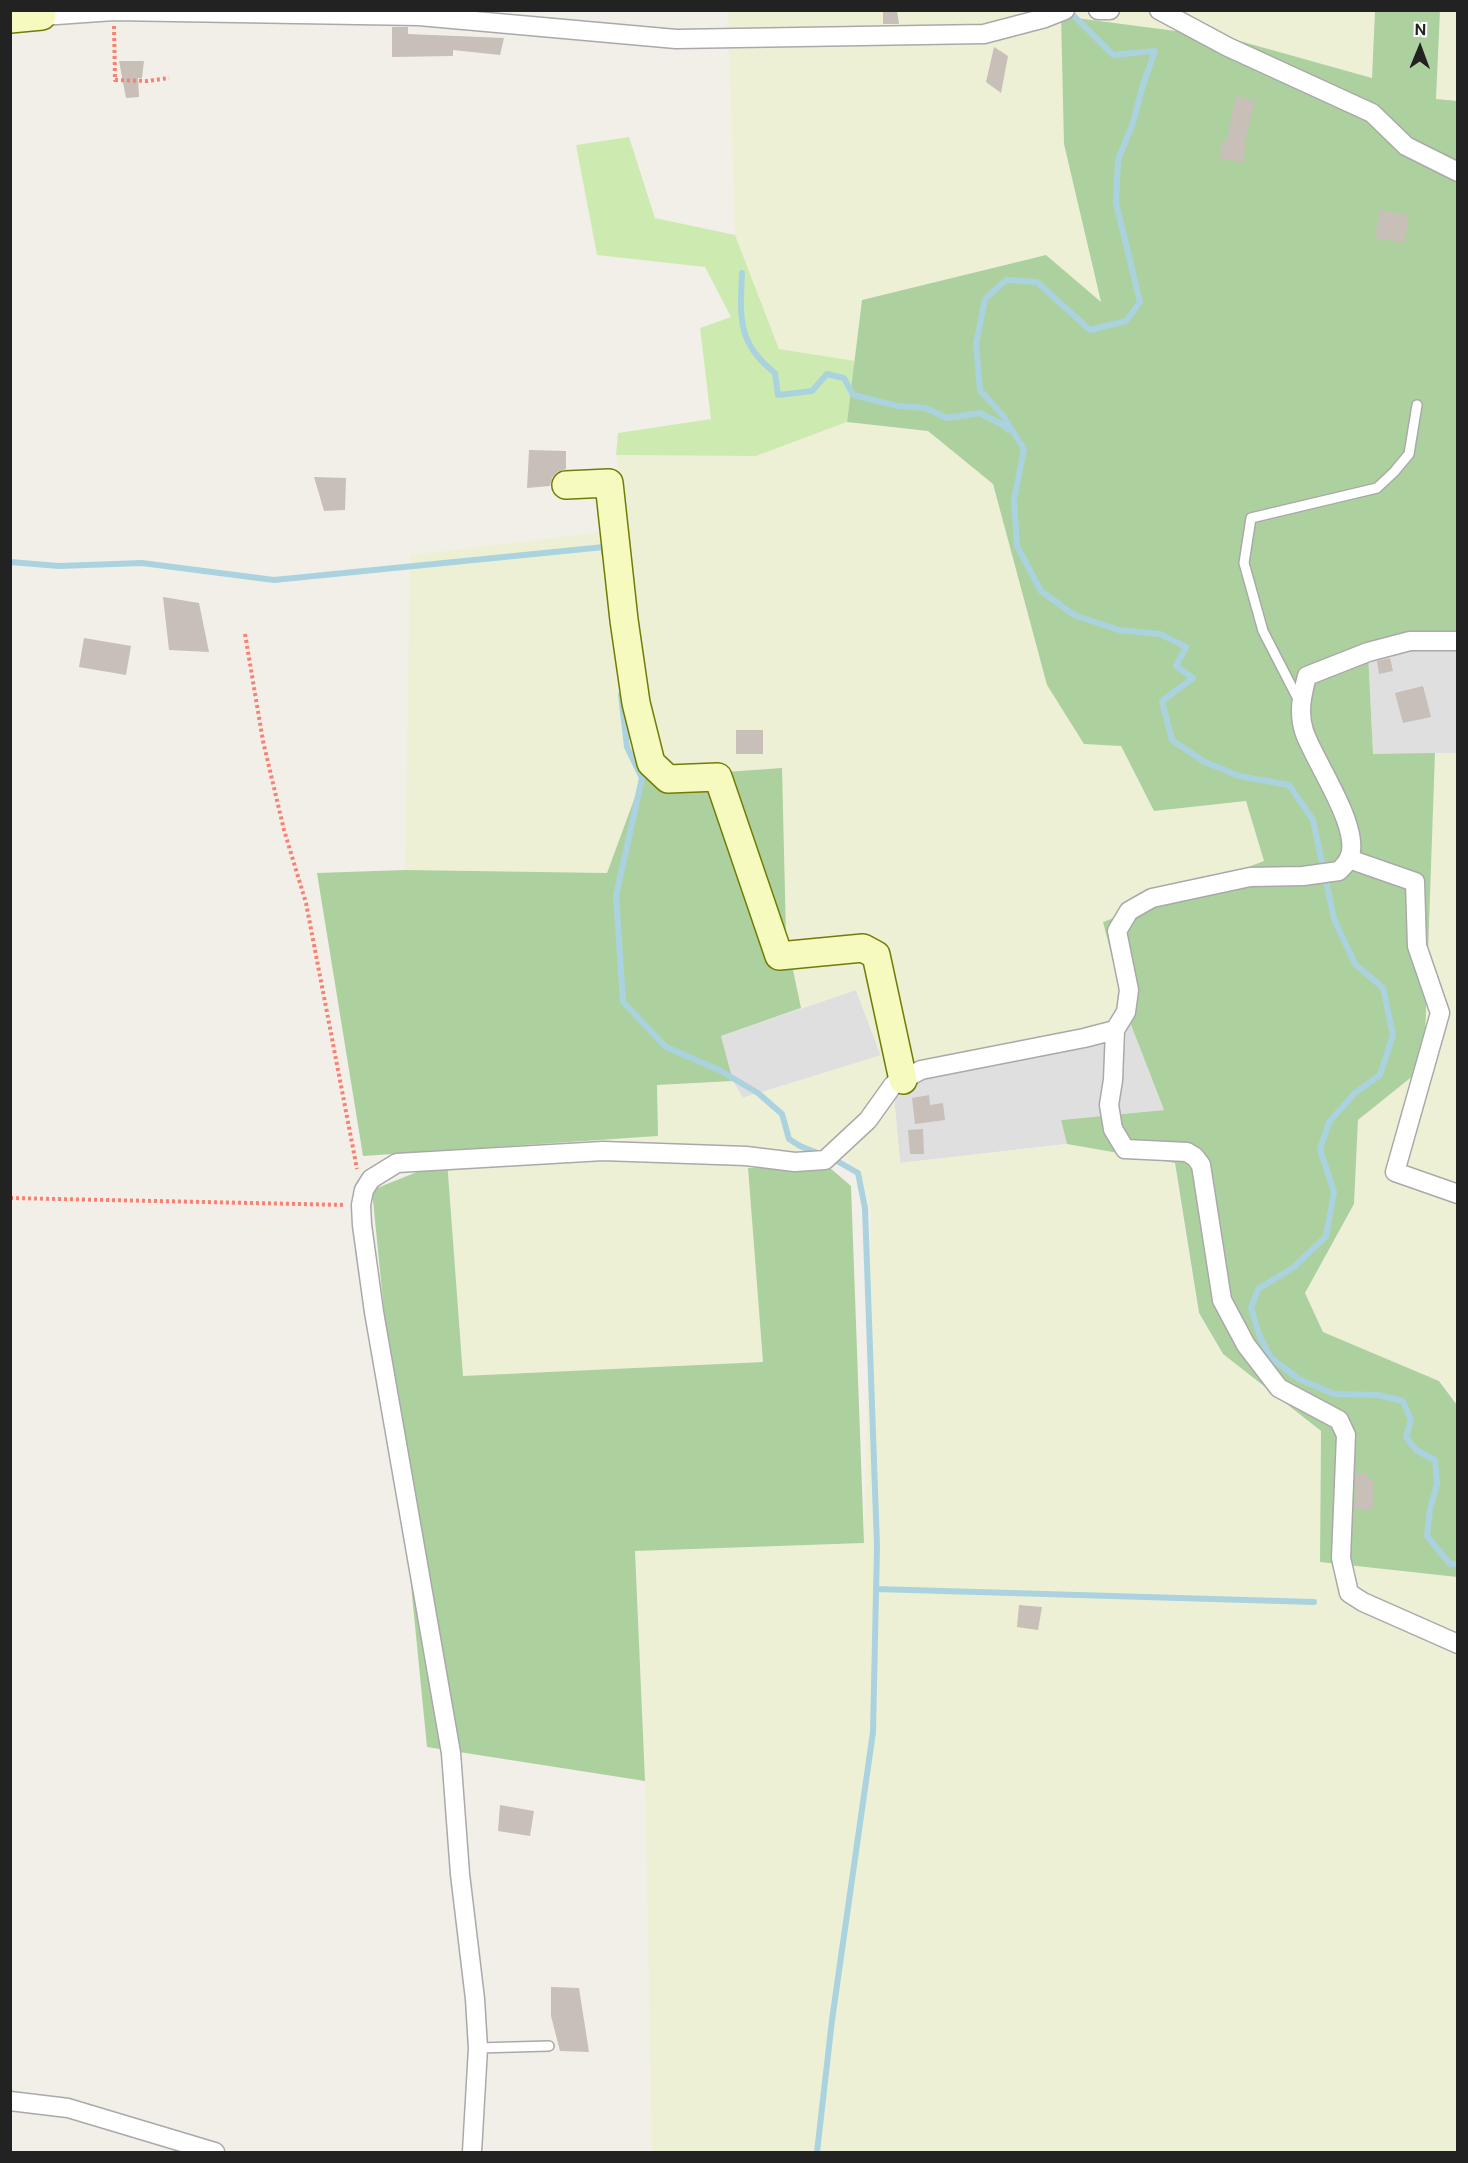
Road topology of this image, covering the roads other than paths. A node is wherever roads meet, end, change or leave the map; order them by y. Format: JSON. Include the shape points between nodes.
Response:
{"nodes":[{"id":1,"x":1065,"y":10,"type":"edge"},
{"id":2,"x":1098,"y":10,"type":"edge"},
{"id":3,"x":1110,"y":10,"type":"edge"},
{"id":4,"x":1159,"y":10,"type":"edge"},
{"id":5,"x":114,"y":11,"type":"edge"},
{"id":6,"x":41,"y":13,"type":"edge"},
{"id":7,"x":10,"y":19,"type":"edge"},
{"id":8,"x":1458,"y":172,"type":"edge"},
{"id":9,"x":1417,"y":405,"type":"dead end"},
{"id":10,"x":566,"y":485,"type":"dead end"},
{"id":11,"x":1458,"y":641,"type":"edge"},
{"id":12,"x":1300,"y":703,"type":"junction"},
{"id":13,"x":1349,"y":859,"type":"junction"},
{"id":14,"x":1115,"y":1030,"type":"junction"},
{"id":15,"x":903,"y":1080,"type":"junction"},
{"id":16,"x":1458,"y":1194,"type":"edge"},
{"id":17,"x":1458,"y":1644,"type":"edge"},
{"id":18,"x":549,"y":2046,"type":"dead end"},
{"id":19,"x":478,"y":2048,"type":"junction"},
{"id":20,"x":10,"y":2101,"type":"edge"},
{"id":21,"x":215,"y":2152,"type":"edge"},
{"id":22,"x":472,"y":2152,"type":"edge"}],
"edges":[{"from":1,"to":5,"type":"street","via":[[984,34],[676,39],[419,16]]},
{"from":2,"to":3,"type":"street"},
{"from":4,"to":8,"type":"street","via":[[1228,47],[1372,113],[1406,146]]},
{"from":5,"to":6,"type":"street"},
{"from":6,"to":7,"type":"street"},
{"from":9,"to":12,"type":"lane","via":[[1409,454],[1377,488],[1251,519],[1244,563],[1263,631]]},
{"from":10,"to":15,"type":"street","via":[[609,483],[636,703],[651,763],[668,779],[718,777],[779,956],[863,948],[876,955]]},
{"from":11,"to":12,"type":"street","via":[[1410,641],[1336,663],[1307,676]]},
{"from":12,"to":13,"type":"street","via":[[1304,732],[1343,813],[1352,842]]},
{"from":13,"to":14,"type":"street","via":[[1339,871],[1250,877],[1152,898],[1129,911],[1117,931],[1129,990],[1126,1012]]},
{"from":13,"to":16,"type":"street","via":[[1415,882],[1417,946],[1440,1012],[1395,1172]]},
{"from":14,"to":15,"type":"street","via":[[921,1070]]},
{"from":14,"to":17,"type":"street","via":[[1109,1105],[1113,1130],[1125,1149],[1187,1152],[1201,1165],[1222,1300],[1246,1345],[1279,1388],[1339,1420],[1346,1435],[1341,1558],[1349,1593]]},
{"from":15,"to":19,"type":"street","via":[[893,1085],[868,1120],[825,1160],[795,1162],[603,1150],[397,1163],[371,1179],[362,1197],[374,1312],[451,1753]]},
{"from":18,"to":19,"type":"lane"},
{"from":19,"to":22,"type":"street"},
{"from":20,"to":21,"type":"street","via":[[68,2108]]}]}
